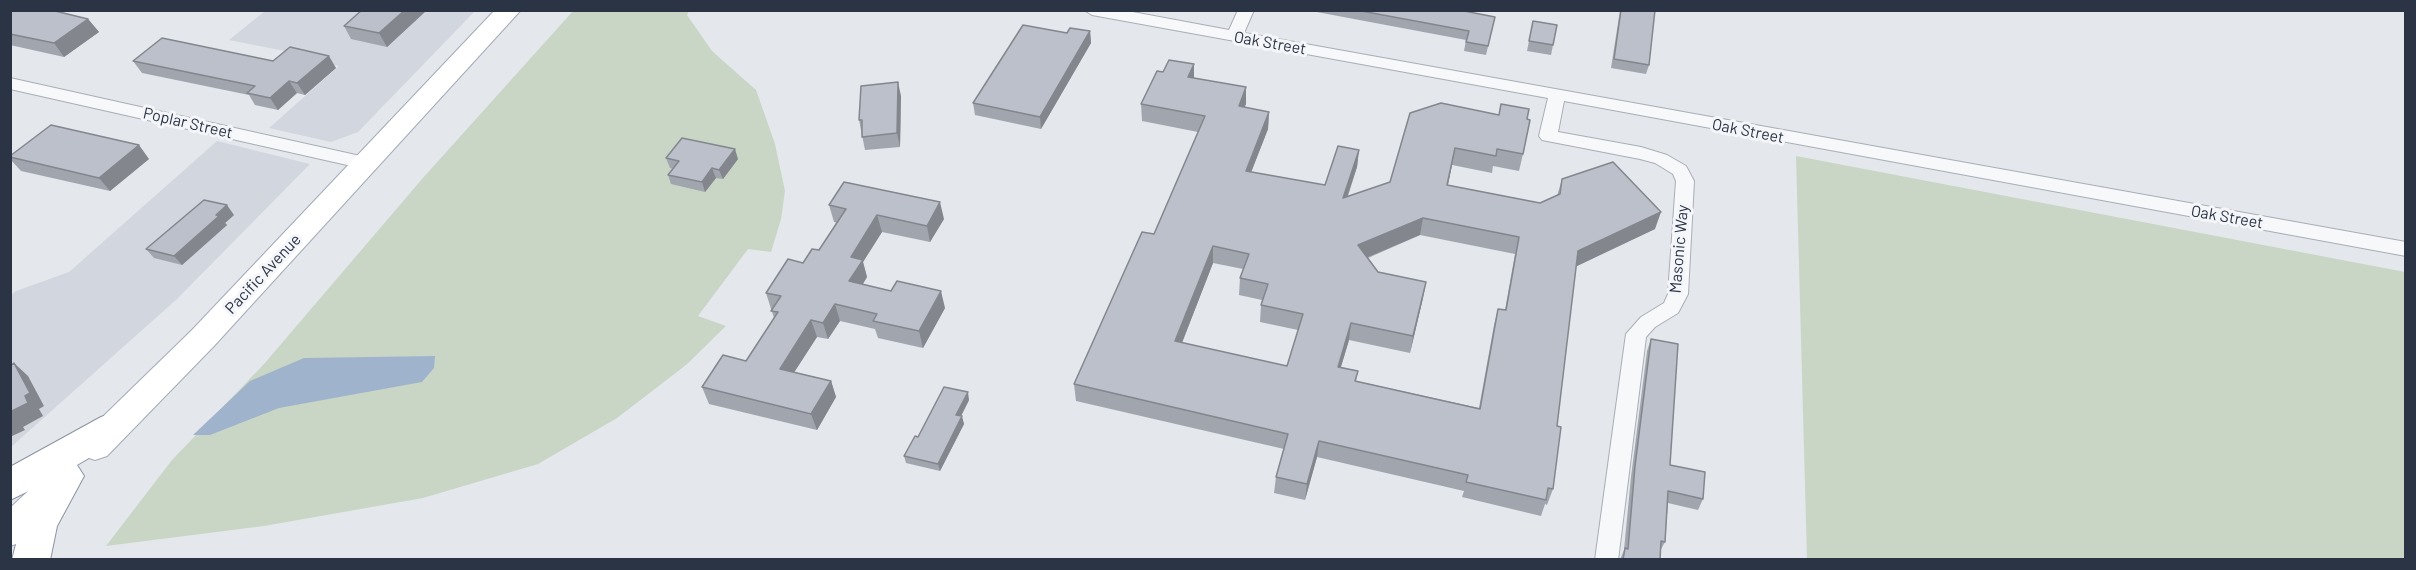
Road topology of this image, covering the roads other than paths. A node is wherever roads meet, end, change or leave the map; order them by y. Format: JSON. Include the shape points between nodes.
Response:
{"nodes":[{"id":1,"x":509,"y":10,"type":"edge"},
{"id":2,"x":1092,"y":10,"type":"edge"},
{"id":3,"x":1246,"y":10,"type":"edge"},
{"id":4,"x":1234,"y":36,"type":"junction"},
{"id":5,"x":10,"y":83,"type":"edge"},
{"id":6,"x":1557,"y":95,"type":"junction"},
{"id":7,"x":365,"y":163,"type":"junction"},
{"id":8,"x":2406,"y":249,"type":"edge"},
{"id":9,"x":113,"y":427,"type":"junction"},
{"id":10,"x":66,"y":476,"type":"junction"},
{"id":11,"x":10,"y":485,"type":"edge"},
{"id":12,"x":10,"y":531,"type":"edge"},
{"id":13,"x":31,"y":560,"type":"edge"},
{"id":14,"x":1606,"y":560,"type":"edge"}],
"edges":[{"from":1,"to":7,"type":"main road","name":"Pacific Avenue"},
{"from":2,"to":4,"type":"street","name":"Oak Street"},
{"from":3,"to":4,"type":"street"},
{"from":4,"to":6,"type":"street","name":"Oak Street"},
{"from":5,"to":7,"type":"street","name":"Poplar Street"},
{"from":6,"to":8,"type":"street","name":"Oak Street"},
{"from":6,"to":14,"type":"street","name":"Masonic Way","via":[[1548,136],[1661,159],[1680,170],[1685,181],[1678,294],[1671,308],[1636,334]]},
{"from":7,"to":9,"type":"main road","name":"Pacific Avenue","via":[[203,338]]},
{"from":9,"to":10,"type":"main road","name":"Pacific Avenue"},
{"from":9,"to":11,"type":"highway"},
{"from":10,"to":12,"type":"main road","name":"Pacific Avenue"},
{"from":10,"to":13,"type":"highway","via":[[39,524]]}]}
